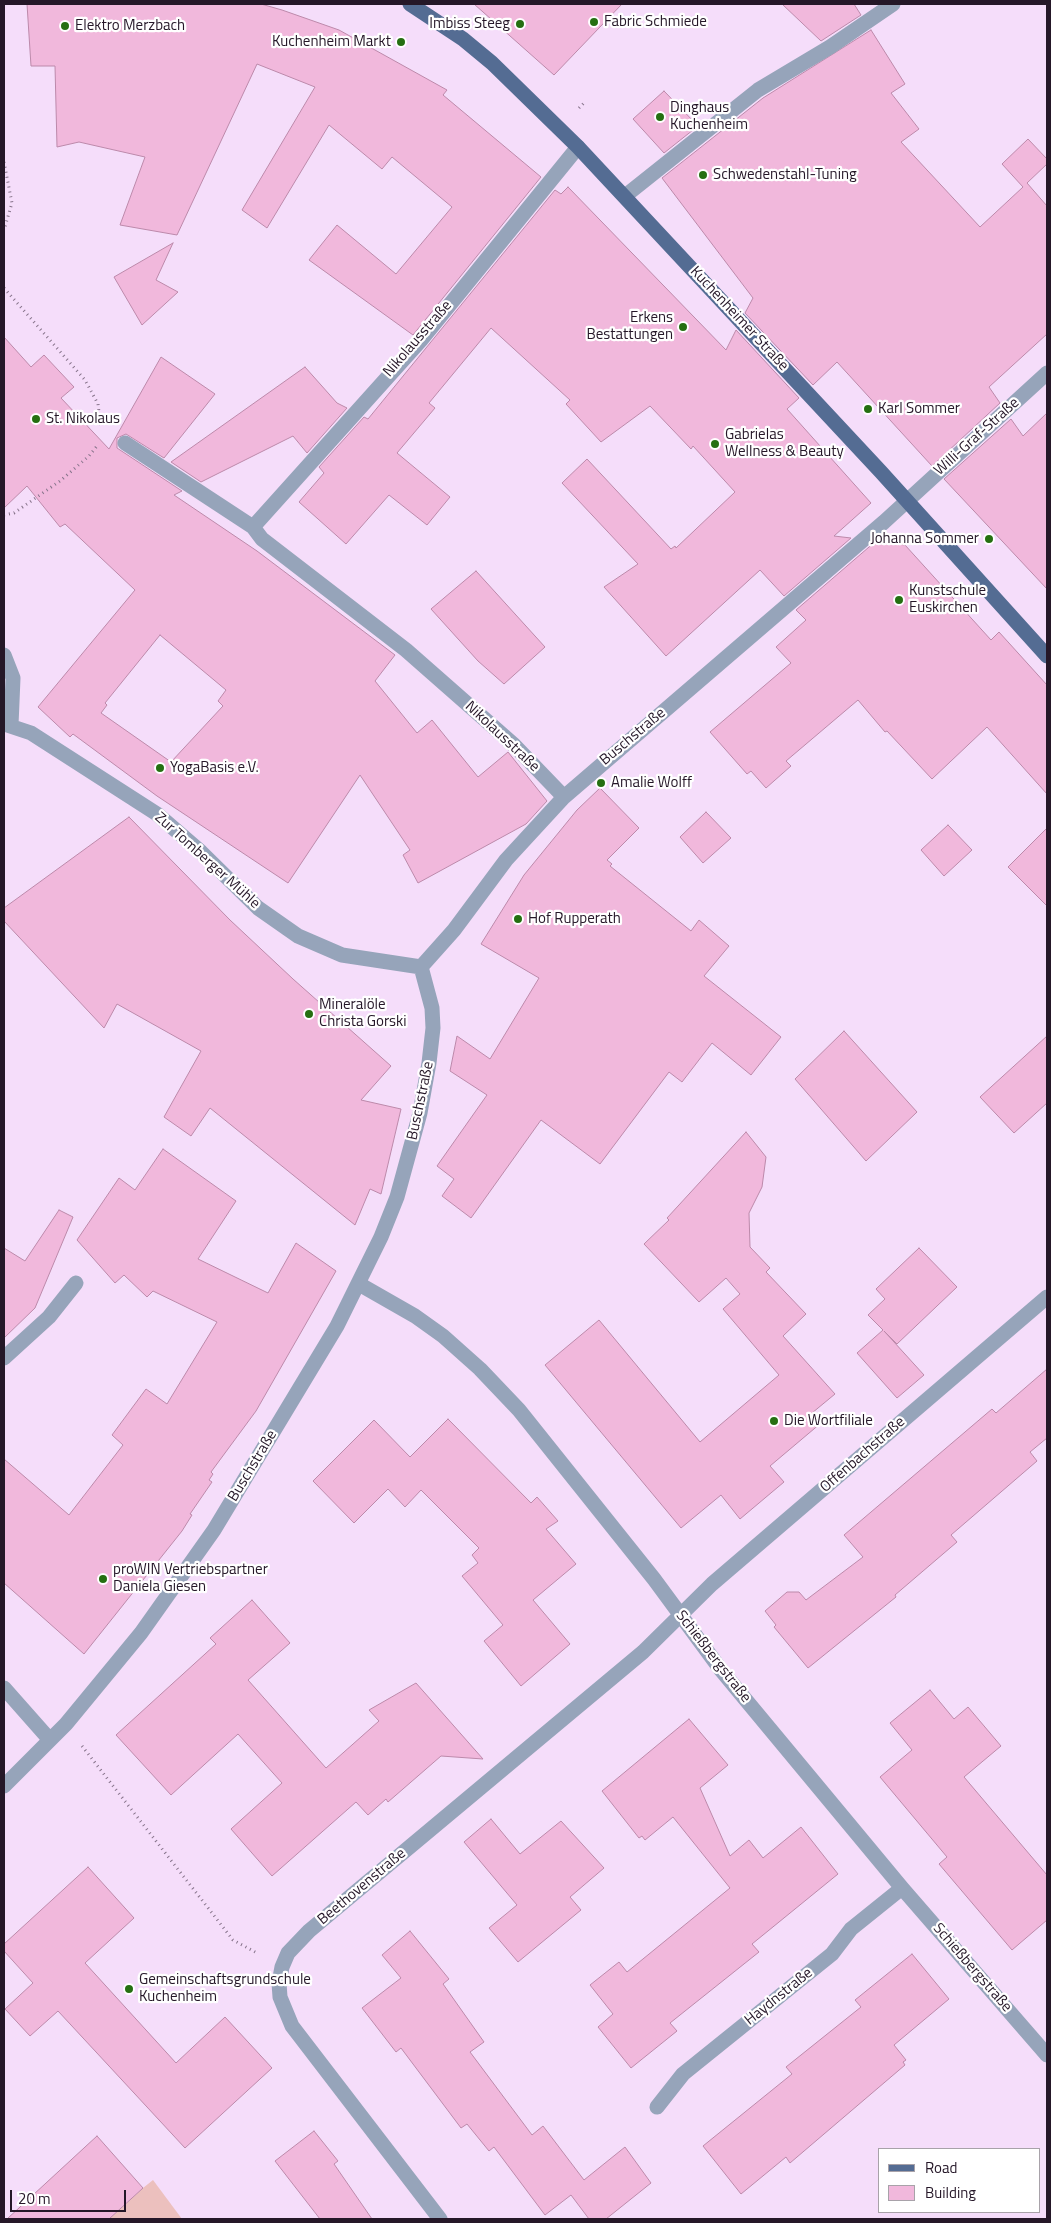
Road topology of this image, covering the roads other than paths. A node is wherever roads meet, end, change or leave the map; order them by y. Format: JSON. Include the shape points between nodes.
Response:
{"nodes":[{"id":1,"x":410,"y":4,"type":"edge"},
{"id":2,"x":893,"y":4,"type":"edge"},
{"id":3,"x":578,"y":147,"type":"junction"},
{"id":4,"x":625,"y":196,"type":"junction"},
{"id":5,"x":1047,"y":373,"type":"edge"},
{"id":6,"x":125,"y":443,"type":"dead end"},
{"id":7,"x":908,"y":501,"type":"junction"},
{"id":8,"x":253,"y":526,"type":"junction"},
{"id":9,"x":4,"y":655,"type":"edge"},
{"id":10,"x":1047,"y":656,"type":"edge"},
{"id":11,"x":8,"y":724,"type":"edge"},
{"id":12,"x":564,"y":797,"type":"junction"},
{"id":13,"x":421,"y":967,"type":"junction"},
{"id":14,"x":76,"y":1283,"type":"dead end"},
{"id":15,"x":359,"y":1284,"type":"junction"},
{"id":16,"x":1047,"y":1297,"type":"edge"},
{"id":17,"x":4,"y":1358,"type":"edge"},
{"id":18,"x":681,"y":1615,"type":"junction"},
{"id":19,"x":4,"y":1688,"type":"edge"},
{"id":20,"x":50,"y":1740,"type":"junction"},
{"id":21,"x":4,"y":1786,"type":"edge"},
{"id":22,"x":902,"y":1888,"type":"junction"},
{"id":23,"x":1047,"y":2056,"type":"edge"},
{"id":24,"x":657,"y":2107,"type":"dead end"},
{"id":25,"x":440,"y":2219,"type":"edge"}],
"edges":[{"from":1,"to":3,"type":"main road","name":"Kuchenheimer Straße","via":[[463,39],[492,63]]},
{"from":2,"to":4,"type":"street","via":[[758,90]]},
{"from":3,"to":4,"type":"main road","name":"Kuchenheimer Straße"},
{"from":3,"to":8,"type":"street","name":"Nikolausstraße","via":[[421,340]]},
{"from":4,"to":7,"type":"main road","name":"Kuchenheimer Straße"},
{"from":5,"to":7,"type":"street","name":"Willi-Graf-Straße"},
{"from":6,"to":8,"type":"street","name":"Nikolausstraße"},
{"from":7,"to":10,"type":"main road","name":"Kuchenheimer Straße"},
{"from":7,"to":12,"type":"street","name":"Buschstraße"},
{"from":8,"to":12,"type":"street","name":"Nikolausstraße","via":[[262,539],[406,650],[514,745]]},
{"from":9,"to":11,"type":"street","via":[[13,678]]},
{"from":11,"to":13,"type":"street","name":"Zur Tomberger Mühle","via":[[31,733],[157,814],[258,908],[298,936],[342,955]]},
{"from":12,"to":13,"type":"street","name":"Buschstraße","via":[[506,860],[454,930]]},
{"from":13,"to":15,"type":"street","name":"Buschstraße","via":[[432,1008],[433,1028],[420,1113],[397,1197]]},
{"from":14,"to":17,"type":"street","via":[[49,1317]]},
{"from":15,"to":18,"type":"street","name":"Schießbergstraße","via":[[415,1316],[480,1368],[576,1479]]},
{"from":15,"to":20,"type":"street","name":"Buschstraße","via":[[338,1326],[214,1530],[141,1633]]},
{"from":16,"to":18,"type":"street","name":"Offenbachstraße","via":[[712,1584]]},
{"from":18,"to":22,"type":"street","name":"Schießbergstraße","via":[[721,1670]]},
{"from":18,"to":25,"type":"street","name":"Beethovenstraße","via":[[643,1652],[309,1932],[288,1954],[282,1967],[280,1997],[292,2026]]},
{"from":19,"to":20,"type":"street"},
{"from":20,"to":21,"type":"street","name":"Buschstraße"},
{"from":22,"to":23,"type":"street","name":"Schießbergstraße"},
{"from":22,"to":24,"type":"street","name":"Haydnstraße","via":[[851,1929],[832,1954],[683,2074]]}]}
